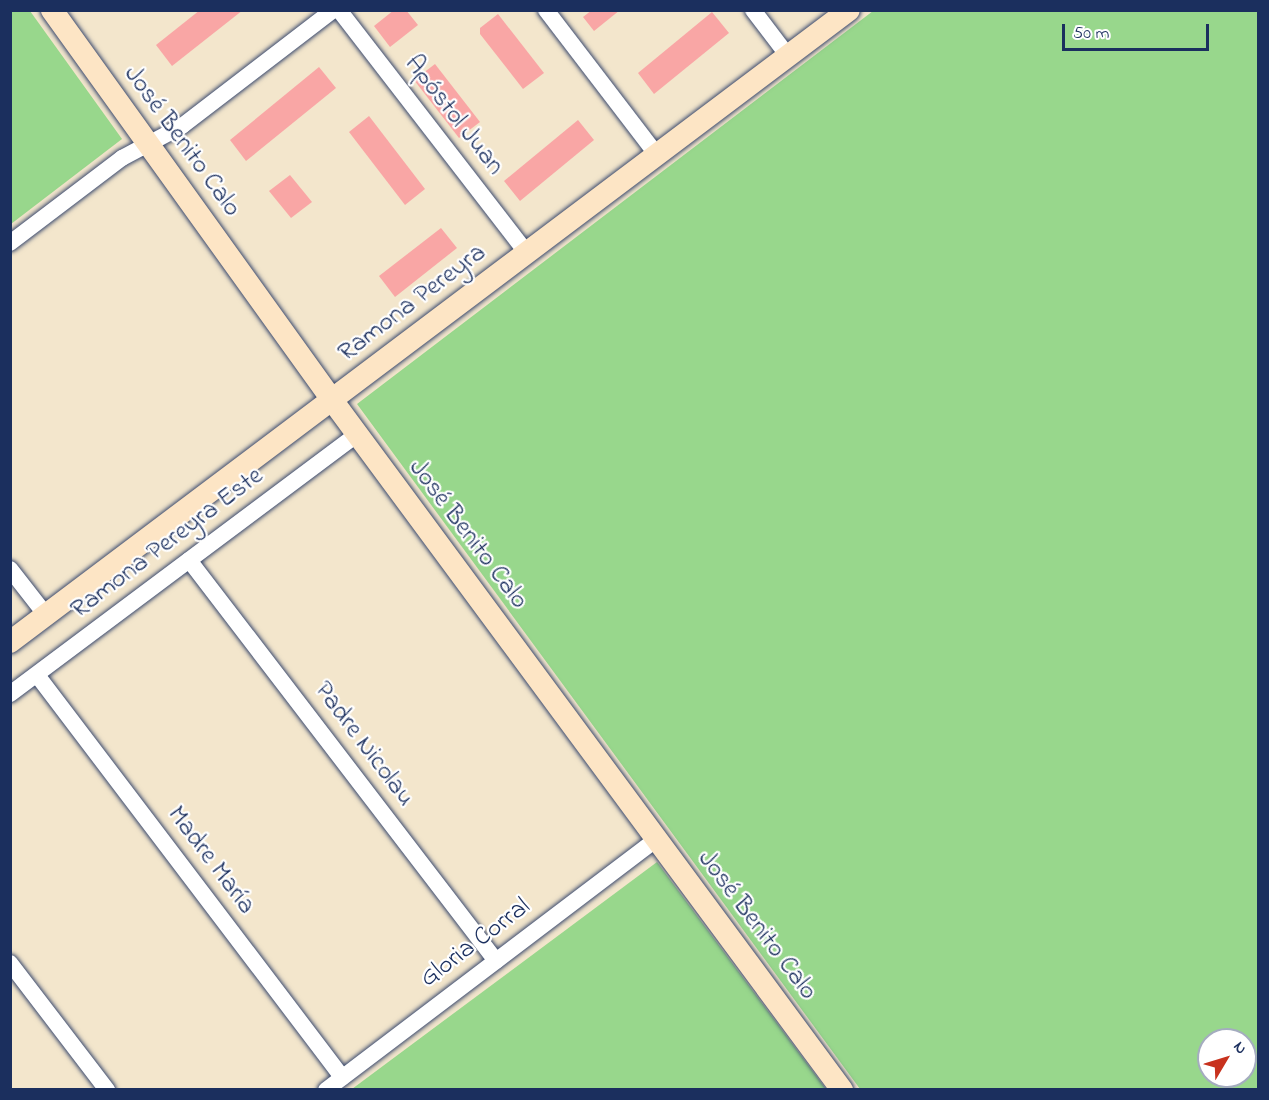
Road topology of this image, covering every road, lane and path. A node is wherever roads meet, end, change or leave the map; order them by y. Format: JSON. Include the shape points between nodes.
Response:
{"nodes":[{"id":1,"x":51,"y":10,"type":"edge"},
{"id":2,"x":333,"y":10,"type":"edge"},
{"id":3,"x":339,"y":10,"type":"edge"},
{"id":4,"x":546,"y":10,"type":"edge"},
{"id":5,"x":753,"y":10,"type":"edge"},
{"id":6,"x":849,"y":10,"type":"edge"},
{"id":7,"x":788,"y":56,"type":"junction"},
{"id":8,"x":148,"y":145,"type":"junction"},
{"id":9,"x":657,"y":155,"type":"junction"},
{"id":10,"x":10,"y":243,"type":"edge"},
{"id":11,"x":527,"y":253,"type":"junction"},
{"id":12,"x":332,"y":400,"type":"junction"},
{"id":13,"x":357,"y":434,"type":"junction"},
{"id":14,"x":189,"y":560,"type":"junction"},
{"id":15,"x":10,"y":569,"type":"edge"},
{"id":16,"x":46,"y":615,"type":"junction"},
{"id":17,"x":10,"y":642,"type":"edge"},
{"id":18,"x":37,"y":675,"type":"junction"},
{"id":19,"x":10,"y":694,"type":"edge"},
{"id":20,"x":657,"y":839,"type":"junction"},
{"id":21,"x":496,"y":961,"type":"junction"},
{"id":22,"x":10,"y":963,"type":"edge"},
{"id":23,"x":342,"y":1077,"type":"junction"},
{"id":24,"x":106,"y":1089,"type":"edge"},
{"id":25,"x":326,"y":1089,"type":"edge"},
{"id":26,"x":842,"y":1089,"type":"edge"}],
"edges":[{"from":1,"to":8,"type":"street","name":"José Benito Calo"},
{"from":2,"to":8,"type":"street","via":[[182,126]]},
{"from":3,"to":11,"type":"street","name":"Apóstol Juan"},
{"from":4,"to":9,"type":"street"},
{"from":5,"to":7,"type":"street"},
{"from":6,"to":7,"type":"street","name":"Ramona Pereyra"},
{"from":7,"to":9,"type":"street","name":"Ramona Pereyra"},
{"from":8,"to":10,"type":"street","via":[[122,158]]},
{"from":8,"to":12,"type":"street","name":"José Benito Calo"},
{"from":9,"to":11,"type":"street","name":"Ramona Pereyra"},
{"from":11,"to":12,"type":"street","name":"Ramona Pereyra"},
{"from":12,"to":13,"type":"street","name":"José Benito Calo"},
{"from":12,"to":16,"type":"street","name":"Ramona Pereyra"},
{"from":13,"to":14,"type":"street","name":"Ramona Pereyra Este"},
{"from":13,"to":20,"type":"street","name":"José Benito Calo"},
{"from":14,"to":18,"type":"street","name":"Ramona Pereyra Este"},
{"from":14,"to":21,"type":"street","name":"Padre Nicolau"},
{"from":15,"to":16,"type":"street"},
{"from":16,"to":17,"type":"street","name":"Ramona Pereyra"},
{"from":18,"to":19,"type":"street","name":"Ramona Pereyra Este"},
{"from":18,"to":23,"type":"street","name":"Madre María"},
{"from":20,"to":21,"type":"street","name":"Gloria Corral"},
{"from":20,"to":26,"type":"street","name":"José Benito Calo"},
{"from":21,"to":23,"type":"street","name":"Gloria Corral"},
{"from":22,"to":24,"type":"street"},
{"from":23,"to":25,"type":"street","name":"Gloria Corral"}]}
